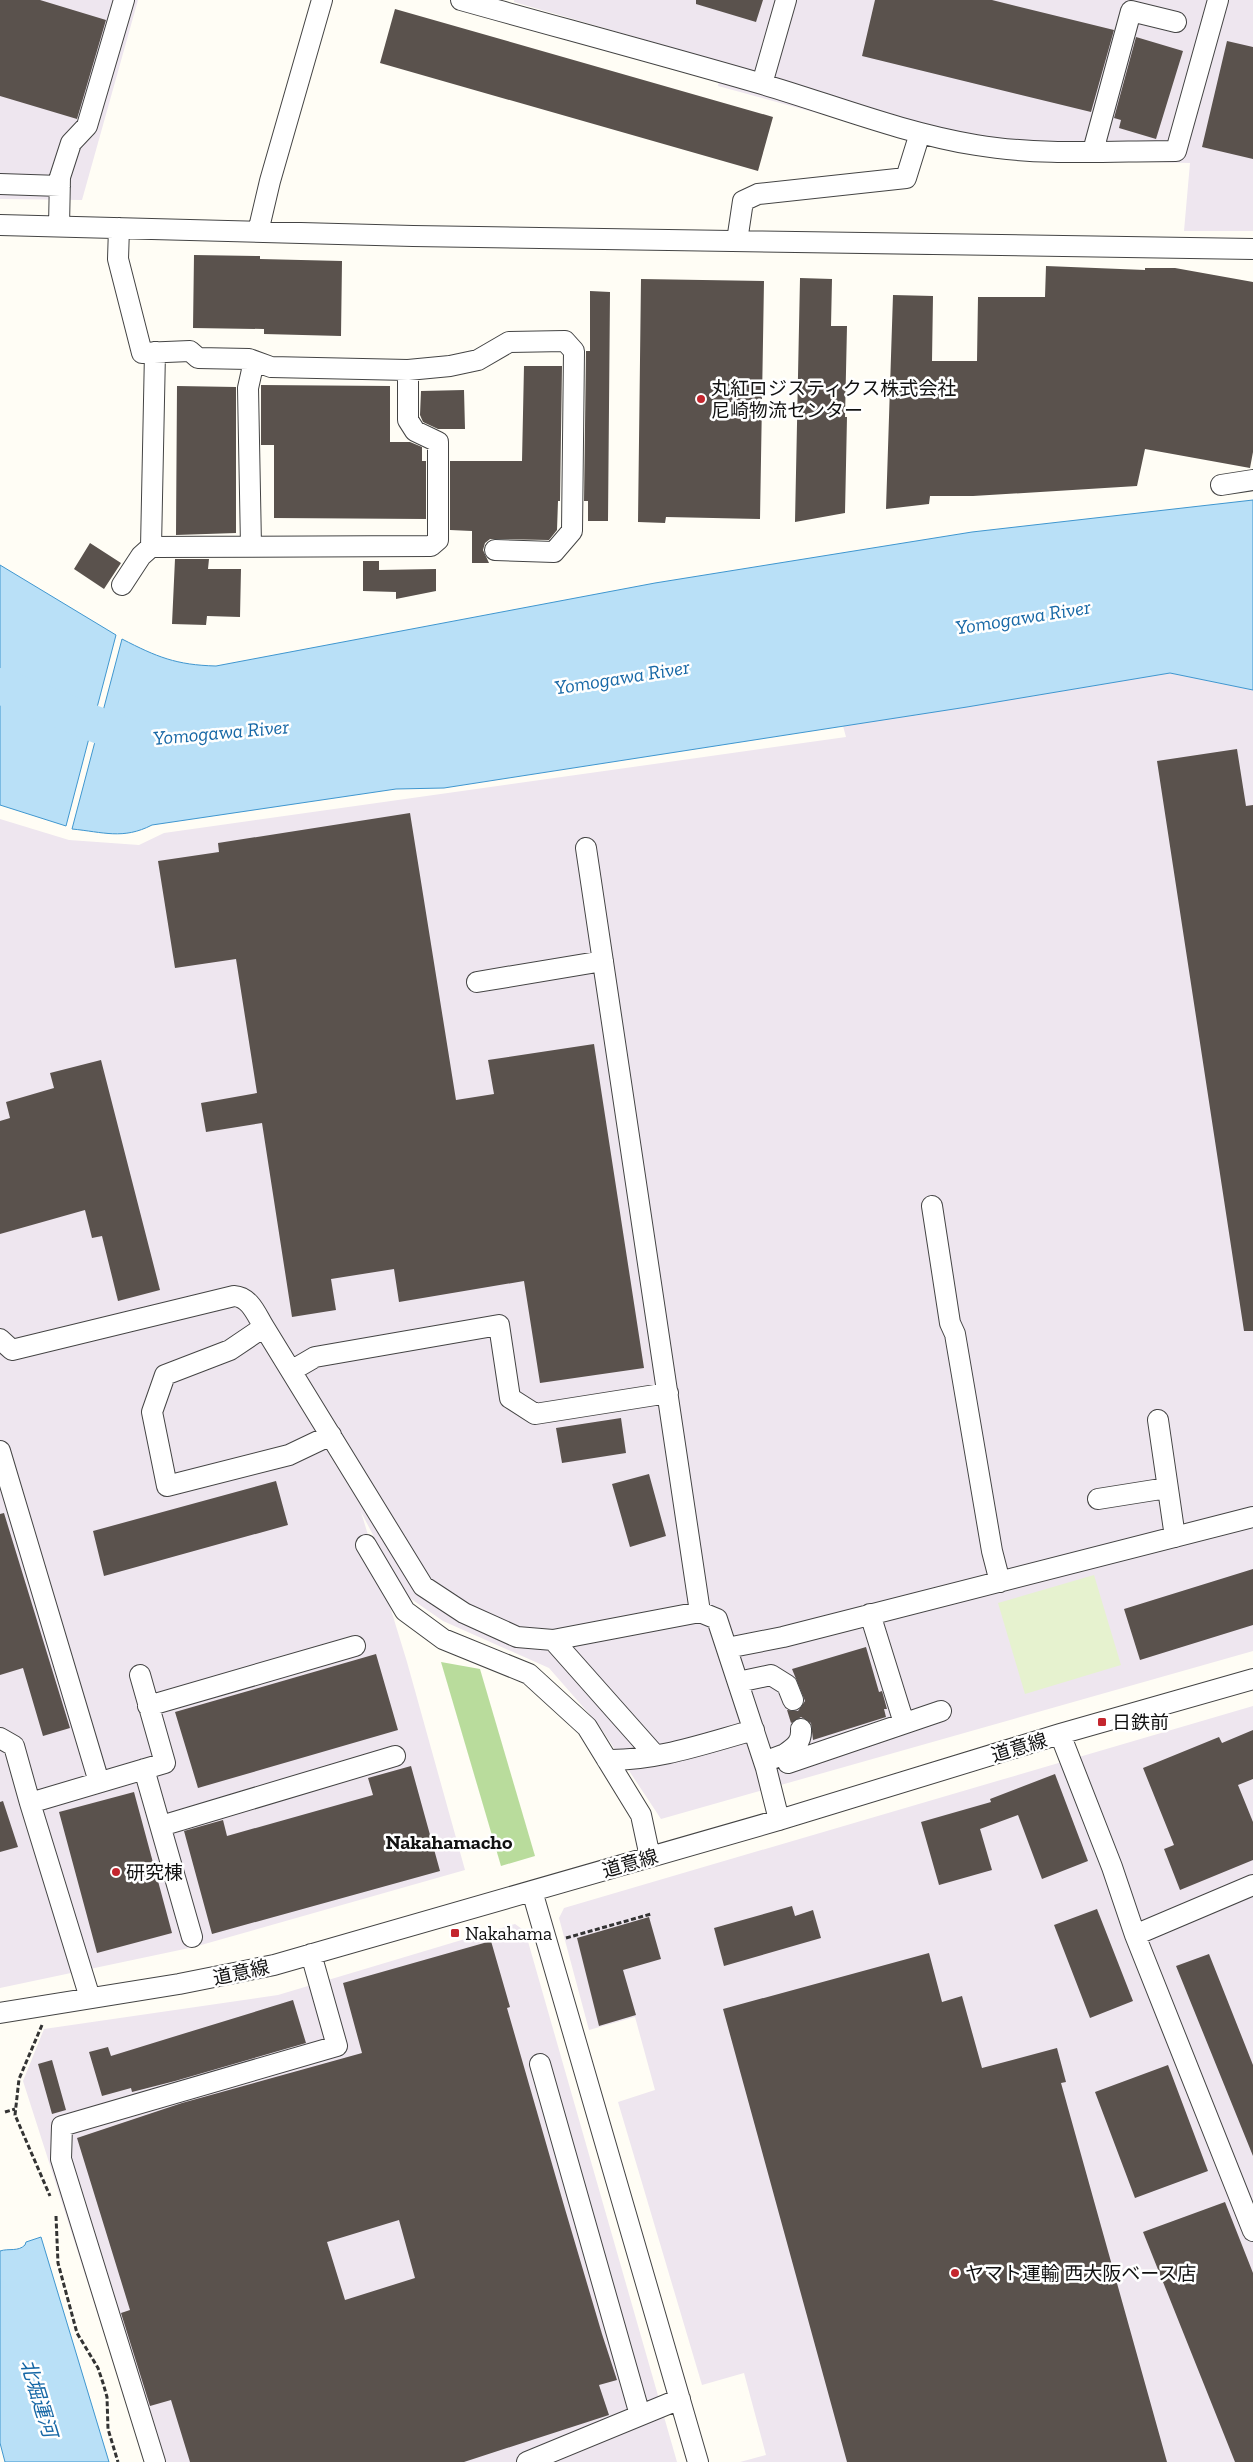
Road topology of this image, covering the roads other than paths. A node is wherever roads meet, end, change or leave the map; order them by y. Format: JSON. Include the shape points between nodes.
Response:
{"nodes":[{"id":1,"x":124,"y":0,"type":"edge"},
{"id":2,"x":322,"y":0,"type":"edge"},
{"id":3,"x":461,"y":0,"type":"edge"},
{"id":4,"x":786,"y":0,"type":"edge"},
{"id":5,"x":1122,"y":0,"type":"edge"},
{"id":6,"x":1218,"y":0,"type":"edge"},
{"id":7,"x":1128,"y":20,"type":"junction"},
{"id":8,"x":1176,"y":22,"type":"dead end"},
{"id":9,"x":762,"y":84,"type":"junction"},
{"id":10,"x":920,"y":133,"type":"junction"},
{"id":11,"x":1093,"y":151,"type":"junction"},
{"id":12,"x":0,"y":184,"type":"edge"},
{"id":13,"x":60,"y":186,"type":"junction"},
{"id":14,"x":0,"y":225,"type":"edge"},
{"id":15,"x":59,"y":226,"type":"junction"},
{"id":16,"x":119,"y":228,"type":"junction"},
{"id":17,"x":258,"y":232,"type":"junction"},
{"id":18,"x":737,"y":241,"type":"junction"},
{"id":19,"x":1253,"y":249,"type":"edge"},
{"id":20,"x":154,"y":352,"type":"junction"},
{"id":21,"x":254,"y":361,"type":"junction"},
{"id":22,"x":408,"y":370,"type":"junction"},
{"id":23,"x":1253,"y":480,"type":"edge"},
{"id":24,"x":1221,"y":485,"type":"dead end"},
{"id":25,"x":151,"y":546,"type":"junction"},
{"id":26,"x":251,"y":546,"type":"junction"},
{"id":27,"x":495,"y":550,"type":"dead end"},
{"id":28,"x":122,"y":585,"type":"dead end"},
{"id":29,"x":586,"y":848,"type":"dead end"},
{"id":30,"x":603,"y":961,"type":"junction"},
{"id":31,"x":477,"y":982,"type":"dead end"},
{"id":32,"x":932,"y":1206,"type":"dead end"},
{"id":33,"x":264,"y":1327,"type":"junction"},
{"id":34,"x":0,"y":1339,"type":"edge"},
{"id":35,"x":291,"y":1370,"type":"junction"},
{"id":36,"x":668,"y":1393,"type":"junction"},
{"id":37,"x":1158,"y":1420,"type":"dead end"},
{"id":38,"x":331,"y":1435,"type":"junction"},
{"id":39,"x":0,"y":1451,"type":"edge"},
{"id":40,"x":1167,"y":1488,"type":"junction"},
{"id":41,"x":1098,"y":1500,"type":"dead end"},
{"id":42,"x":1253,"y":1517,"type":"edge"},
{"id":43,"x":1175,"y":1536,"type":"junction"},
{"id":44,"x":366,"y":1545,"type":"dead end"},
{"id":45,"x":1000,"y":1582,"type":"junction"},
{"id":46,"x":700,"y":1612,"type":"junction"},
{"id":47,"x":870,"y":1614,"type":"junction"},
{"id":48,"x":553,"y":1640,"type":"junction"},
{"id":49,"x":355,"y":1646,"type":"dead end"},
{"id":50,"x":726,"y":1648,"type":"junction"},
{"id":51,"x":140,"y":1675,"type":"dead end"},
{"id":52,"x":1253,"y":1679,"type":"edge"},
{"id":53,"x":738,"y":1682,"type":"junction"},
{"id":54,"x":793,"y":1700,"type":"dead end"},
{"id":55,"x":148,"y":1706,"type":"junction"},
{"id":56,"x":941,"y":1711,"type":"dead end"},
{"id":57,"x":904,"y":1723,"type":"junction"},
{"id":58,"x":801,"y":1729,"type":"dead end"},
{"id":59,"x":754,"y":1730,"type":"junction"},
{"id":60,"x":1060,"y":1734,"type":"junction"},
{"id":61,"x":0,"y":1738,"type":"edge"},
{"id":62,"x":786,"y":1754,"type":"junction"},
{"id":63,"x":655,"y":1755,"type":"junction"},
{"id":64,"x":395,"y":1756,"type":"dead end"},
{"id":65,"x":607,"y":1760,"type":"junction"},
{"id":66,"x":764,"y":1762,"type":"junction"},
{"id":67,"x":144,"y":1769,"type":"junction"},
{"id":68,"x":99,"y":1782,"type":"junction"},
{"id":69,"x":30,"y":1802,"type":"junction"},
{"id":70,"x":779,"y":1820,"type":"junction"},
{"id":71,"x":161,"y":1826,"type":"junction"},
{"id":72,"x":650,"y":1857,"type":"junction"},
{"id":73,"x":1253,"y":1885,"type":"edge"},
{"id":74,"x":532,"y":1891,"type":"junction"},
{"id":75,"x":1135,"y":1934,"type":"junction"},
{"id":76,"x":192,"y":1937,"type":"dead end"},
{"id":77,"x":311,"y":1954,"type":"junction"},
{"id":78,"x":90,"y":1998,"type":"junction"},
{"id":79,"x":0,"y":2012,"type":"edge"},
{"id":80,"x":540,"y":2064,"type":"dead end"},
{"id":81,"x":1253,"y":2231,"type":"edge"},
{"id":82,"x":680,"y":2399,"type":"junction"},
{"id":83,"x":640,"y":2415,"type":"junction"},
{"id":84,"x":155,"y":2462,"type":"edge"},
{"id":85,"x":527,"y":2462,"type":"edge"},
{"id":86,"x":698,"y":2462,"type":"edge"}],
"edges":[{"from":1,"to":13,"type":"street","via":[[88,126],[71,143]]},
{"from":2,"to":17,"type":"street"},
{"from":3,"to":9,"type":"street"},
{"from":4,"to":9,"type":"street"},
{"from":5,"to":7,"type":"street"},
{"from":6,"to":11,"type":"street","via":[[1176,151]]},
{"from":7,"to":8,"type":"street","via":[[1131,11]]},
{"from":7,"to":11,"type":"street"},
{"from":9,"to":10,"type":"street"},
{"from":10,"to":11,"type":"street","via":[[978,145]]},
{"from":10,"to":18,"type":"street","via":[[906,178],[758,194],[743,202]]},
{"from":12,"to":13,"type":"street"},
{"from":13,"to":15,"type":"street"},
{"from":14,"to":15,"type":"street"},
{"from":15,"to":16,"type":"street"},
{"from":16,"to":17,"type":"street"},
{"from":16,"to":20,"type":"street","via":[[118,260],[142,353]]},
{"from":17,"to":18,"type":"street"},
{"from":18,"to":19,"type":"street"},
{"from":20,"to":21,"type":"street","via":[[190,351],[198,358]]},
{"from":20,"to":25,"type":"street"},
{"from":21,"to":22,"type":"street","via":[[271,367]]},
{"from":21,"to":26,"type":"street","via":[[248,388]]},
{"from":22,"to":26,"type":"street","via":[[408,420],[415,431],[438,442],[438,540],[431,546]]},
{"from":22,"to":27,"type":"street","via":[[478,360],[509,342],[565,341],[574,351],[572,531],[554,552]]},
{"from":23,"to":24,"type":"street"},
{"from":25,"to":26,"type":"street"},
{"from":25,"to":28,"type":"street"},
{"from":29,"to":30,"type":"street"},
{"from":30,"to":31,"type":"street"},
{"from":30,"to":36,"type":"street"},
{"from":32,"to":45,"type":"street","via":[[950,1324],[955,1334]]},
{"from":33,"to":34,"type":"street","via":[[248,1300],[234,1296],[12,1350]]},
{"from":33,"to":35,"type":"street"},
{"from":33,"to":38,"type":"street","via":[[230,1350],[165,1375],[152,1412],[167,1486],[289,1456]]},
{"from":35,"to":36,"type":"street","via":[[315,1357],[499,1325],[510,1398],[535,1414]]},
{"from":35,"to":38,"type":"street"},
{"from":36,"to":46,"type":"street"},
{"from":37,"to":40,"type":"street"},
{"from":38,"to":48,"type":"street","via":[[423,1586],[464,1613],[517,1637]]},
{"from":39,"to":68,"type":"street"},
{"from":40,"to":41,"type":"street"},
{"from":40,"to":43,"type":"street"},
{"from":42,"to":43,"type":"street"},
{"from":43,"to":45,"type":"street"},
{"from":44,"to":65,"type":"street","via":[[405,1611],[443,1639],[529,1674],[587,1727]]},
{"from":45,"to":47,"type":"street"},
{"from":46,"to":48,"type":"street"},
{"from":46,"to":50,"type":"street","via":[[717,1619]]},
{"from":47,"to":50,"type":"street"},
{"from":47,"to":57,"type":"street"},
{"from":48,"to":63,"type":"street"},
{"from":49,"to":55,"type":"street"},
{"from":50,"to":53,"type":"street"},
{"from":51,"to":55,"type":"street"},
{"from":52,"to":60,"type":"street","name":"道意線"},
{"from":53,"to":54,"type":"street","via":[[771,1675],[787,1685]]},
{"from":53,"to":59,"type":"street"},
{"from":55,"to":67,"type":"street","via":[[165,1763]]},
{"from":56,"to":57,"type":"street"},
{"from":57,"to":62,"type":"street","via":[[788,1763]]},
{"from":58,"to":62,"type":"street","via":[[797,1746]]},
{"from":59,"to":63,"type":"street"},
{"from":59,"to":66,"type":"street"},
{"from":60,"to":70,"type":"street","name":"道意線"},
{"from":60,"to":75,"type":"street"},
{"from":61,"to":69,"type":"street","via":[[14,1746]]},
{"from":62,"to":66,"type":"street"},
{"from":63,"to":65,"type":"street"},
{"from":64,"to":71,"type":"street"},
{"from":65,"to":72,"type":"street","via":[[641,1815]]},
{"from":66,"to":70,"type":"street"},
{"from":67,"to":68,"type":"street"},
{"from":67,"to":71,"type":"street"},
{"from":68,"to":69,"type":"street"},
{"from":69,"to":78,"type":"street"},
{"from":70,"to":72,"type":"street","name":"道意線"},
{"from":71,"to":76,"type":"street"},
{"from":72,"to":74,"type":"street","name":"道意線"},
{"from":73,"to":75,"type":"street"},
{"from":74,"to":77,"type":"street","name":"道意線"},
{"from":74,"to":82,"type":"street"},
{"from":75,"to":81,"type":"street"},
{"from":77,"to":78,"type":"street","name":"道意線","via":[[243,1972]]},
{"from":77,"to":84,"type":"street","via":[[336,2046],[62,2126],[61,2159]]},
{"from":78,"to":79,"type":"street","name":"道意線"},
{"from":80,"to":83,"type":"street"},
{"from":82,"to":83,"type":"street"},
{"from":82,"to":86,"type":"street"},
{"from":83,"to":85,"type":"street"}]}
